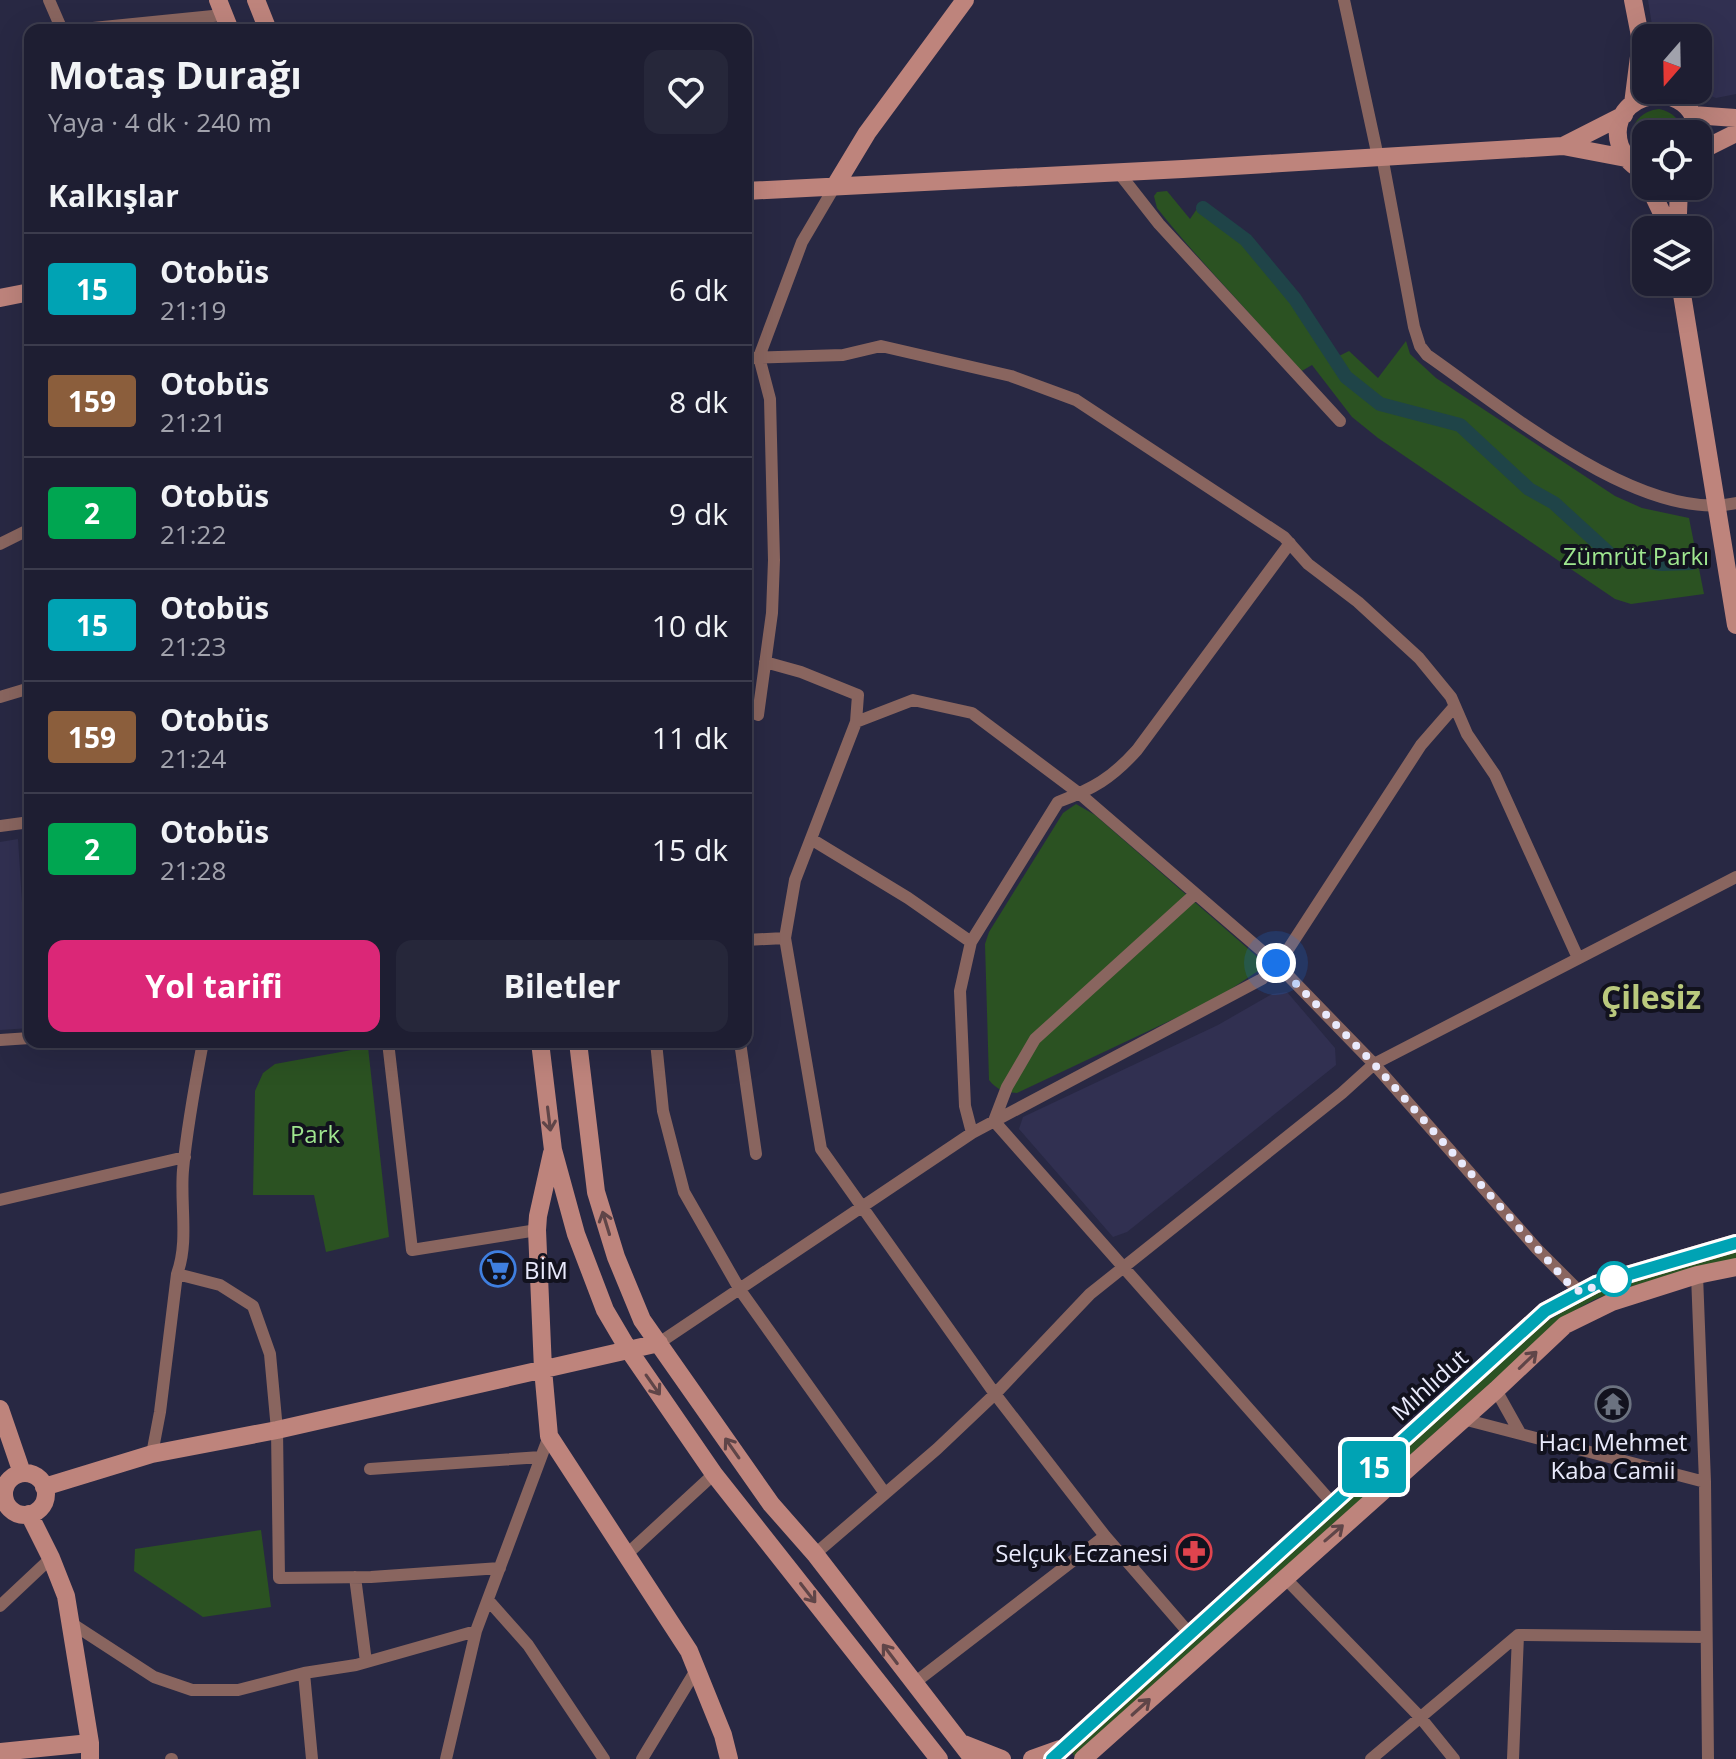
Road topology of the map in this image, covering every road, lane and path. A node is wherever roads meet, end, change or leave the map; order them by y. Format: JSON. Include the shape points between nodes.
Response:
{"nodes":[{"id":1,"x":49,"y":0,"type":"edge"},
{"id":2,"x":256,"y":0,"type":"edge"},
{"id":3,"x":965,"y":0,"type":"edge"},
{"id":4,"x":1344,"y":0,"type":"edge"},
{"id":5,"x":1633,"y":0,"type":"edge"},
{"id":6,"x":224,"y":15,"type":"edge"},
{"id":7,"x":59,"y":24,"type":"edge"},
{"id":8,"x":133,"y":24,"type":"edge"},
{"id":9,"x":266,"y":24,"type":"edge"},
{"id":10,"x":1639,"y":24,"type":"edge"},
{"id":11,"x":1632,"y":94,"type":"edge"},
{"id":12,"x":1639,"y":104,"type":"edge"},
{"id":13,"x":1683,"y":104,"type":"edge"},
{"id":14,"x":1628,"y":110,"type":"junction"},
{"id":15,"x":1693,"y":115,"type":"junction"},
{"id":16,"x":1736,"y":118,"type":"edge"},
{"id":17,"x":1696,"y":120,"type":"edge"},
{"id":18,"x":1736,"y":133,"type":"edge"},
{"id":19,"x":1712,"y":145,"type":"edge"},
{"id":20,"x":1563,"y":146,"type":"junction"},
{"id":21,"x":1380,"y":156,"type":"junction"},
{"id":22,"x":1626,"y":158,"type":"junction"},
{"id":23,"x":1632,"y":164,"type":"edge"},
{"id":24,"x":1119,"y":173,"type":"junction"},
{"id":25,"x":835,"y":186,"type":"junction"},
{"id":26,"x":752,"y":191,"type":"edge"},
{"id":27,"x":24,"y":293,"type":"edge"},
{"id":28,"x":1683,"y":296,"type":"edge"},
{"id":29,"x":0,"y":298,"type":"edge"},
{"id":30,"x":753,"y":358,"type":"edge"},
{"id":31,"x":1340,"y":421,"type":"dead end"},
{"id":32,"x":1727,"y":505,"type":"edge"},
{"id":33,"x":24,"y":532,"type":"edge"},
{"id":34,"x":1290,"y":543,"type":"junction"},
{"id":35,"x":0,"y":544,"type":"edge"},
{"id":36,"x":1736,"y":625,"type":"edge"},
{"id":37,"x":765,"y":662,"type":"junction"},
{"id":38,"x":24,"y":690,"type":"edge"},
{"id":39,"x":0,"y":697,"type":"edge"},
{"id":40,"x":1455,"y":706,"type":"junction"},
{"id":41,"x":752,"y":712,"type":"edge"},
{"id":42,"x":856,"y":722,"type":"junction"},
{"id":43,"x":1080,"y":794,"type":"junction"},
{"id":44,"x":24,"y":823,"type":"edge"},
{"id":45,"x":0,"y":826,"type":"edge"},
{"id":46,"x":811,"y":839,"type":"junction"},
{"id":47,"x":1736,"y":877,"type":"edge"},
{"id":48,"x":1195,"y":894,"type":"junction"},
{"id":49,"x":785,"y":938,"type":"junction"},
{"id":50,"x":752,"y":940,"type":"edge"},
{"id":51,"x":971,"y":942,"type":"junction"},
{"id":52,"x":1578,"y":958,"type":"junction"},
{"id":53,"x":1276,"y":963,"type":"junction"},
{"id":54,"x":24,"y":1038,"type":"edge"},
{"id":55,"x":0,"y":1040,"type":"edge"},
{"id":56,"x":202,"y":1048,"type":"edge"},
{"id":57,"x":389,"y":1048,"type":"edge"},
{"id":58,"x":541,"y":1048,"type":"edge"},
{"id":59,"x":579,"y":1048,"type":"edge"},
{"id":60,"x":657,"y":1048,"type":"edge"},
{"id":61,"x":741,"y":1048,"type":"edge"},
{"id":62,"x":1374,"y":1064,"type":"junction"},
{"id":63,"x":994,"y":1121,"type":"junction"},
{"id":64,"x":972,"y":1133,"type":"junction"},
{"id":65,"x":553,"y":1150,"type":"junction"},
{"id":66,"x":756,"y":1154,"type":"dead end"},
{"id":67,"x":185,"y":1157,"type":"junction"},
{"id":68,"x":0,"y":1200,"type":"edge"},
{"id":69,"x":861,"y":1206,"type":"junction"},
{"id":70,"x":537,"y":1230,"type":"junction"},
{"id":71,"x":1736,"y":1243,"type":"edge"},
{"id":72,"x":1122,"y":1267,"type":"junction"},
{"id":73,"x":1736,"y":1267,"type":"edge"},
{"id":74,"x":177,"y":1274,"type":"junction"},
{"id":75,"x":1697,"y":1275,"type":"junction"},
{"id":76,"x":740,"y":1290,"type":"junction"},
{"id":77,"x":1580,"y":1292,"type":"junction"},
{"id":78,"x":659,"y":1343,"type":"junction"},
{"id":79,"x":628,"y":1349,"type":"junction"},
{"id":80,"x":543,"y":1369,"type":"junction"},
{"id":81,"x":1496,"y":1390,"type":"junction"},
{"id":82,"x":995,"y":1394,"type":"junction"},
{"id":83,"x":0,"y":1409,"type":"edge"},
{"id":84,"x":1463,"y":1419,"type":"junction"},
{"id":85,"x":277,"y":1430,"type":"junction"},
{"id":86,"x":1520,"y":1433,"type":"junction"},
{"id":87,"x":549,"y":1436,"type":"junction"},
{"id":88,"x":152,"y":1454,"type":"junction"},
{"id":89,"x":541,"y":1457,"type":"junction"},
{"id":90,"x":370,"y":1469,"type":"dead end"},
{"id":91,"x":22,"y":1473,"type":"junction"},
{"id":92,"x":714,"y":1474,"type":"junction"},
{"id":93,"x":1705,"y":1482,"type":"junction"},
{"id":94,"x":44,"y":1487,"type":"junction"},
{"id":95,"x":884,"y":1492,"type":"junction"},
{"id":96,"x":3,"y":1499,"type":"edge"},
{"id":97,"x":1333,"y":1504,"type":"junction"},
{"id":98,"x":29,"y":1514,"type":"junction"},
{"id":99,"x":1105,"y":1536,"type":"junction"},
{"id":100,"x":815,"y":1554,"type":"junction"},
{"id":101,"x":626,"y":1555,"type":"junction"},
{"id":102,"x":51,"y":1558,"type":"junction"},
{"id":103,"x":500,"y":1568,"type":"junction"},
{"id":104,"x":355,"y":1577,"type":"junction"},
{"id":105,"x":1284,"y":1577,"type":"junction"},
{"id":106,"x":488,"y":1600,"type":"junction"},
{"id":107,"x":0,"y":1606,"type":"edge"},
{"id":108,"x":71,"y":1623,"type":"junction"},
{"id":109,"x":476,"y":1631,"type":"junction"},
{"id":110,"x":1189,"y":1633,"type":"junction"},
{"id":111,"x":1518,"y":1635,"type":"junction"},
{"id":112,"x":1706,"y":1637,"type":"junction"},
{"id":113,"x":366,"y":1662,"type":"junction"},
{"id":114,"x":696,"y":1670,"type":"junction"},
{"id":115,"x":304,"y":1673,"type":"junction"},
{"id":116,"x":913,"y":1684,"type":"junction"},
{"id":117,"x":1420,"y":1717,"type":"junction"},
{"id":118,"x":958,"y":1741,"type":"junction"},
{"id":119,"x":90,"y":1751,"type":"edge"},
{"id":120,"x":0,"y":1752,"type":"edge"},
{"id":121,"x":1059,"y":1752,"type":"edge"},
{"id":122,"x":312,"y":1759,"type":"edge"},
{"id":123,"x":446,"y":1759,"type":"edge"},
{"id":124,"x":604,"y":1759,"type":"edge"},
{"id":125,"x":642,"y":1759,"type":"edge"},
{"id":126,"x":729,"y":1759,"type":"edge"},
{"id":127,"x":939,"y":1759,"type":"edge"},
{"id":128,"x":973,"y":1759,"type":"edge"},
{"id":129,"x":1002,"y":1759,"type":"edge"},
{"id":130,"x":1032,"y":1759,"type":"edge"},
{"id":131,"x":1083,"y":1759,"type":"edge"},
{"id":132,"x":1371,"y":1759,"type":"edge"},
{"id":133,"x":1454,"y":1759,"type":"edge"},
{"id":134,"x":1513,"y":1759,"type":"edge"},
{"id":135,"x":1708,"y":1759,"type":"edge"}],
"edges":[{"from":1,"to":7,"type":"street"},
{"from":2,"to":9,"type":"street"},
{"from":3,"to":25,"type":"street","via":[[867,133]]},
{"from":4,"to":21,"type":"street"},
{"from":5,"to":10,"type":"street"},
{"from":6,"to":8,"type":"street"},
{"from":11,"to":14,"type":"street"},
{"from":12,"to":14,"type":"street"},
{"from":13,"to":15,"type":"street"},
{"from":14,"to":20,"type":"street"},
{"from":14,"to":22,"type":"street","via":[[1619,139]]},
{"from":15,"to":16,"type":"street"},
{"from":15,"to":17,"type":"street"},
{"from":18,"to":19,"type":"street"},
{"from":20,"to":21,"type":"street"},
{"from":20,"to":22,"type":"street"},
{"from":21,"to":24,"type":"street"},
{"from":21,"to":32,"type":"street","via":[[1414,327],[1427,355],[1616,480],[1646,493]]},
{"from":22,"to":23,"type":"street"},
{"from":24,"to":25,"type":"street"},
{"from":24,"to":31,"type":"street","via":[[1159,224]]},
{"from":25,"to":26,"type":"street"},
{"from":25,"to":30,"type":"street","via":[[802,242]]},
{"from":27,"to":29,"type":"street"},
{"from":28,"to":32,"type":"street"},
{"from":30,"to":34,"type":"street","via":[[843,355],[881,346],[1011,376],[1076,400]]},
{"from":30,"to":37,"type":"street","via":[[770,399],[773,444],[774,560]]},
{"from":32,"to":36,"type":"street"},
{"from":33,"to":35,"type":"street"},
{"from":34,"to":40,"type":"street","via":[[1419,658]]},
{"from":34,"to":43,"type":"street","via":[[1137,750],[1115,774]]},
{"from":37,"to":41,"type":"street","via":[[758,715]]},
{"from":37,"to":42,"type":"street","via":[[858,695]]},
{"from":38,"to":39,"type":"street"},
{"from":40,"to":52,"type":"street","via":[[1495,775]]},
{"from":40,"to":53,"type":"street","via":[[1421,745]]},
{"from":42,"to":43,"type":"street","via":[[913,700],[972,713]]},
{"from":42,"to":46,"type":"street"},
{"from":43,"to":48,"type":"street"},
{"from":43,"to":51,"type":"street","via":[[1058,802]]},
{"from":44,"to":45,"type":"street"},
{"from":46,"to":49,"type":"street","via":[[795,880]]},
{"from":46,"to":51,"type":"street"},
{"from":47,"to":52,"type":"street"},
{"from":48,"to":53,"type":"street"},
{"from":48,"to":63,"type":"street","via":[[1035,1039]]},
{"from":49,"to":50,"type":"street"},
{"from":49,"to":69,"type":"street","via":[[821,1149]]},
{"from":51,"to":64,"type":"street","via":[[960,991],[965,1106]]},
{"from":52,"to":62,"type":"street"},
{"from":53,"to":62,"type":"street"},
{"from":53,"to":63,"type":"street","via":[[1262,979]]},
{"from":54,"to":55,"type":"street"},
{"from":56,"to":67,"type":"street"},
{"from":57,"to":70,"type":"street","via":[[412,1250]]},
{"from":58,"to":65,"type":"street","one_way":true},
{"from":78,"to":59,"type":"street","one_way":true,"via":[[642,1320],[596,1192]]},
{"from":60,"to":76,"type":"street","via":[[663,1111],[684,1192]]},
{"from":61,"to":66,"type":"street"},
{"from":62,"to":72,"type":"street"},
{"from":62,"to":77,"type":"street"},
{"from":63,"to":64,"type":"street"},
{"from":63,"to":72,"type":"street"},
{"from":64,"to":69,"type":"street"},
{"from":65,"to":70,"type":"street"},
{"from":65,"to":79,"type":"street","via":[[576,1234],[605,1310]]},
{"from":67,"to":68,"type":"street"},
{"from":67,"to":74,"type":"street","via":[[183,1259]]},
{"from":69,"to":76,"type":"street"},
{"from":69,"to":82,"type":"street"},
{"from":70,"to":80,"type":"street"},
{"from":71,"to":77,"type":"street","name":"Mıhlıdut"},
{"from":72,"to":82,"type":"street"},
{"from":72,"to":97,"type":"street"},
{"from":73,"to":75,"type":"street","name":"Mıhlıdut"},
{"from":74,"to":85,"type":"street","via":[[220,1285],[253,1306],[270,1354]]},
{"from":74,"to":88,"type":"street"},
{"from":81,"to":75,"type":"street","name":"Mıhlıdut","one_way":true,"via":[[1565,1325],[1612,1302]]},
{"from":75,"to":93,"type":"street"},
{"from":76,"to":78,"type":"street"},
{"from":76,"to":95,"type":"street"},
{"from":77,"to":97,"type":"street","name":"Mıhlıdut","via":[[1545,1311]]},
{"from":78,"to":79,"type":"street"},
{"from":100,"to":78,"type":"street","one_way":true,"via":[[771,1504]]},
{"from":79,"to":80,"type":"street"},
{"from":79,"to":92,"type":"street","one_way":true},
{"from":80,"to":85,"type":"street"},
{"from":80,"to":87,"type":"street"},
{"from":81,"to":84,"type":"street","name":"Mıhlıdut"},
{"from":81,"to":86,"type":"street"},
{"from":82,"to":95,"type":"street"},
{"from":82,"to":99,"type":"street"},
{"from":83,"to":91,"type":"street"},
{"from":84,"to":86,"type":"street"},
{"from":105,"to":84,"type":"street","name":"Mıhlıdut","one_way":true},
{"from":85,"to":88,"type":"street"},
{"from":85,"to":104,"type":"street","via":[[279,1578]]},
{"from":86,"to":93,"type":"street"},
{"from":87,"to":89,"type":"street"},
{"from":87,"to":101,"type":"street"},
{"from":88,"to":94,"type":"street"},
{"from":89,"to":90,"type":"street"},
{"from":89,"to":103,"type":"street"},
{"from":91,"to":94,"type":"street","via":[[36,1476]]},
{"from":91,"to":96,"type":"street","via":[[6,1484]]},
{"from":92,"to":101,"type":"street"},
{"from":92,"to":127,"type":"street","one_way":true},
{"from":93,"to":112,"type":"street"},
{"from":94,"to":98,"type":"street","via":[[41,1507]]},
{"from":95,"to":100,"type":"street"},
{"from":96,"to":98,"type":"street","via":[[15,1512]]},
{"from":97,"to":110,"type":"street","name":"Mıhlıdut"},
{"from":98,"to":102,"type":"street"},
{"from":99,"to":110,"type":"street"},
{"from":99,"to":116,"type":"street"},
{"from":116,"to":100,"type":"street","one_way":true},
{"from":101,"to":114,"type":"street"},
{"from":102,"to":107,"type":"street"},
{"from":102,"to":108,"type":"street"},
{"from":103,"to":104,"type":"street"},
{"from":103,"to":106,"type":"street"},
{"from":104,"to":113,"type":"street"},
{"from":105,"to":117,"type":"street"},
{"from":131,"to":105,"type":"street","name":"Mıhlıdut","one_way":true},
{"from":106,"to":109,"type":"street"},
{"from":106,"to":124,"type":"street","via":[[528,1645]]},
{"from":108,"to":115,"type":"street","via":[[154,1677],[192,1690],[238,1690]]},
{"from":108,"to":119,"type":"street"},
{"from":109,"to":113,"type":"street"},
{"from":109,"to":123,"type":"street"},
{"from":110,"to":121,"type":"street","name":"Mıhlıdut"},
{"from":111,"to":112,"type":"street"},
{"from":111,"to":117,"type":"street"},
{"from":111,"to":134,"type":"street"},
{"from":112,"to":135,"type":"street"},
{"from":113,"to":115,"type":"street"},
{"from":114,"to":125,"type":"street"},
{"from":114,"to":126,"type":"street"},
{"from":115,"to":122,"type":"street"},
{"from":116,"to":118,"type":"street"},
{"from":117,"to":132,"type":"street"},
{"from":117,"to":133,"type":"street"},
{"from":118,"to":128,"type":"street"},
{"from":118,"to":129,"type":"street"},
{"from":119,"to":120,"type":"street"},
{"from":121,"to":130,"type":"street"}]}
